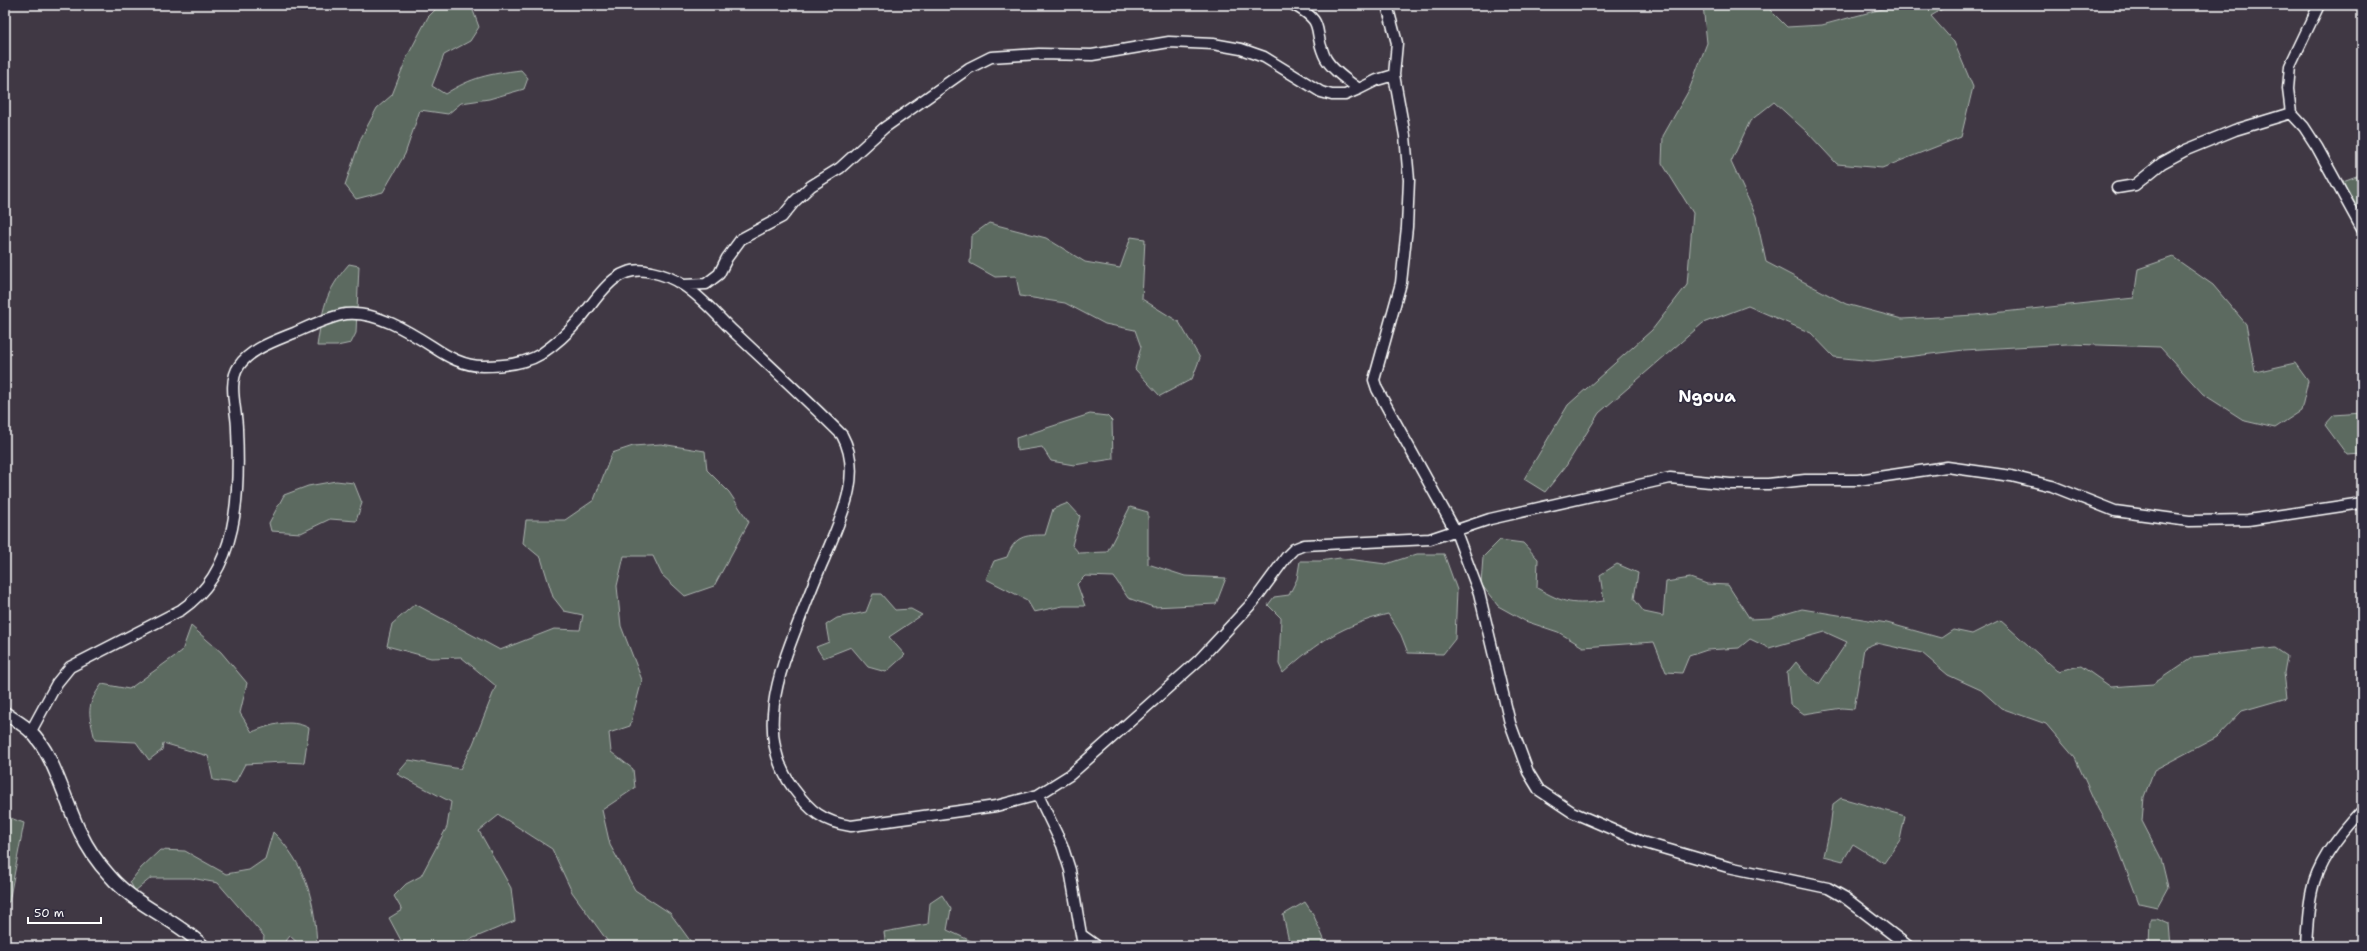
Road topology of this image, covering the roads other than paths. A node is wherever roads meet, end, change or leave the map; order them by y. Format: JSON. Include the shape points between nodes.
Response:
{"nodes":[{"id":1,"x":1294,"y":5,"type":"edge"},
{"id":2,"x":1387,"y":5,"type":"edge"},
{"id":3,"x":2319,"y":5,"type":"edge"},
{"id":4,"x":1394,"y":75,"type":"junction"},
{"id":5,"x":1359,"y":90,"type":"junction"},
{"id":6,"x":2291,"y":113,"type":"junction"},
{"id":7,"x":2117,"y":188,"type":"dead end"},
{"id":8,"x":2362,"y":229,"type":"edge"},
{"id":9,"x":683,"y":284,"type":"junction"},
{"id":10,"x":2362,"y":503,"type":"edge"},
{"id":11,"x":1456,"y":532,"type":"junction"},
{"id":12,"x":5,"y":713,"type":"edge"},
{"id":13,"x":31,"y":731,"type":"junction"},
{"id":14,"x":1038,"y":795,"type":"junction"},
{"id":15,"x":2362,"y":810,"type":"edge"},
{"id":16,"x":1083,"y":941,"type":"edge"},
{"id":17,"x":203,"y":946,"type":"edge"},
{"id":18,"x":1097,"y":946,"type":"edge"},
{"id":19,"x":1908,"y":946,"type":"edge"},
{"id":20,"x":2306,"y":946,"type":"edge"}],
"edges":[{"from":1,"to":5,"type":"street","via":[[1316,22],[1327,61]]},
{"from":2,"to":4,"type":"street","via":[[1397,43]]},
{"from":3,"to":6,"type":"street","via":[[2290,66],[2288,89]]},
{"from":4,"to":5,"type":"street","via":[[1377,80]]},
{"from":4,"to":11,"type":"street","via":[[1406,136],[1409,180],[1407,227],[1400,283],[1374,380]]},
{"from":5,"to":9,"type":"street","via":[[1345,95],[1321,92],[1264,58],[1241,49],[1213,44],[1169,42],[1092,55],[1031,54],[991,57],[962,72],[884,128],[840,168],[812,186],[782,217],[741,239],[719,274],[706,284]]},
{"from":6,"to":7,"type":"street","via":[[2235,130],[2186,150],[2162,163],[2135,184]]},
{"from":6,"to":8,"type":"street","via":[[2304,127],[2317,148]]},
{"from":9,"to":13,"type":"street","via":[[646,270],[628,271],[614,278],[578,322],[555,342],[539,355],[520,362],[480,366],[463,363],[379,319],[346,314],[278,339],[251,354],[239,365],[234,379],[238,428],[238,498],[229,540],[209,586],[197,600],[181,610],[70,667],[57,682]]},
{"from":9,"to":14,"type":"street","via":[[842,435],[850,448],[851,473],[841,522],[794,634],[775,692],[772,718],[774,742],[777,761],[788,782],[816,814],[833,823],[851,826],[955,813]]},
{"from":10,"to":11,"type":"street","via":[[2248,520],[2189,520],[2115,511],[2045,485],[2011,476],[1947,467],[1858,480],[1805,480],[1768,484],[1730,484],[1670,478],[1490,519]]},
{"from":11,"to":14,"type":"street","via":[[1430,538],[1321,543],[1294,549],[1254,601],[1199,660],[1070,775]]},
{"from":11,"to":19,"type":"street","via":[[1479,593],[1510,723],[1528,772],[1539,790],[1572,812],[1642,842],[1728,867],[1828,888],[1844,897]]},
{"from":12,"to":13,"type":"street"},
{"from":13,"to":17,"type":"street","via":[[44,749],[80,832],[92,854],[109,876],[134,899],[191,934]]},
{"from":14,"to":16,"type":"street","via":[[1062,845],[1070,870]]},
{"from":15,"to":20,"type":"street","via":[[2340,835],[2315,880]]},
{"from":16,"to":18,"type":"street"}]}
